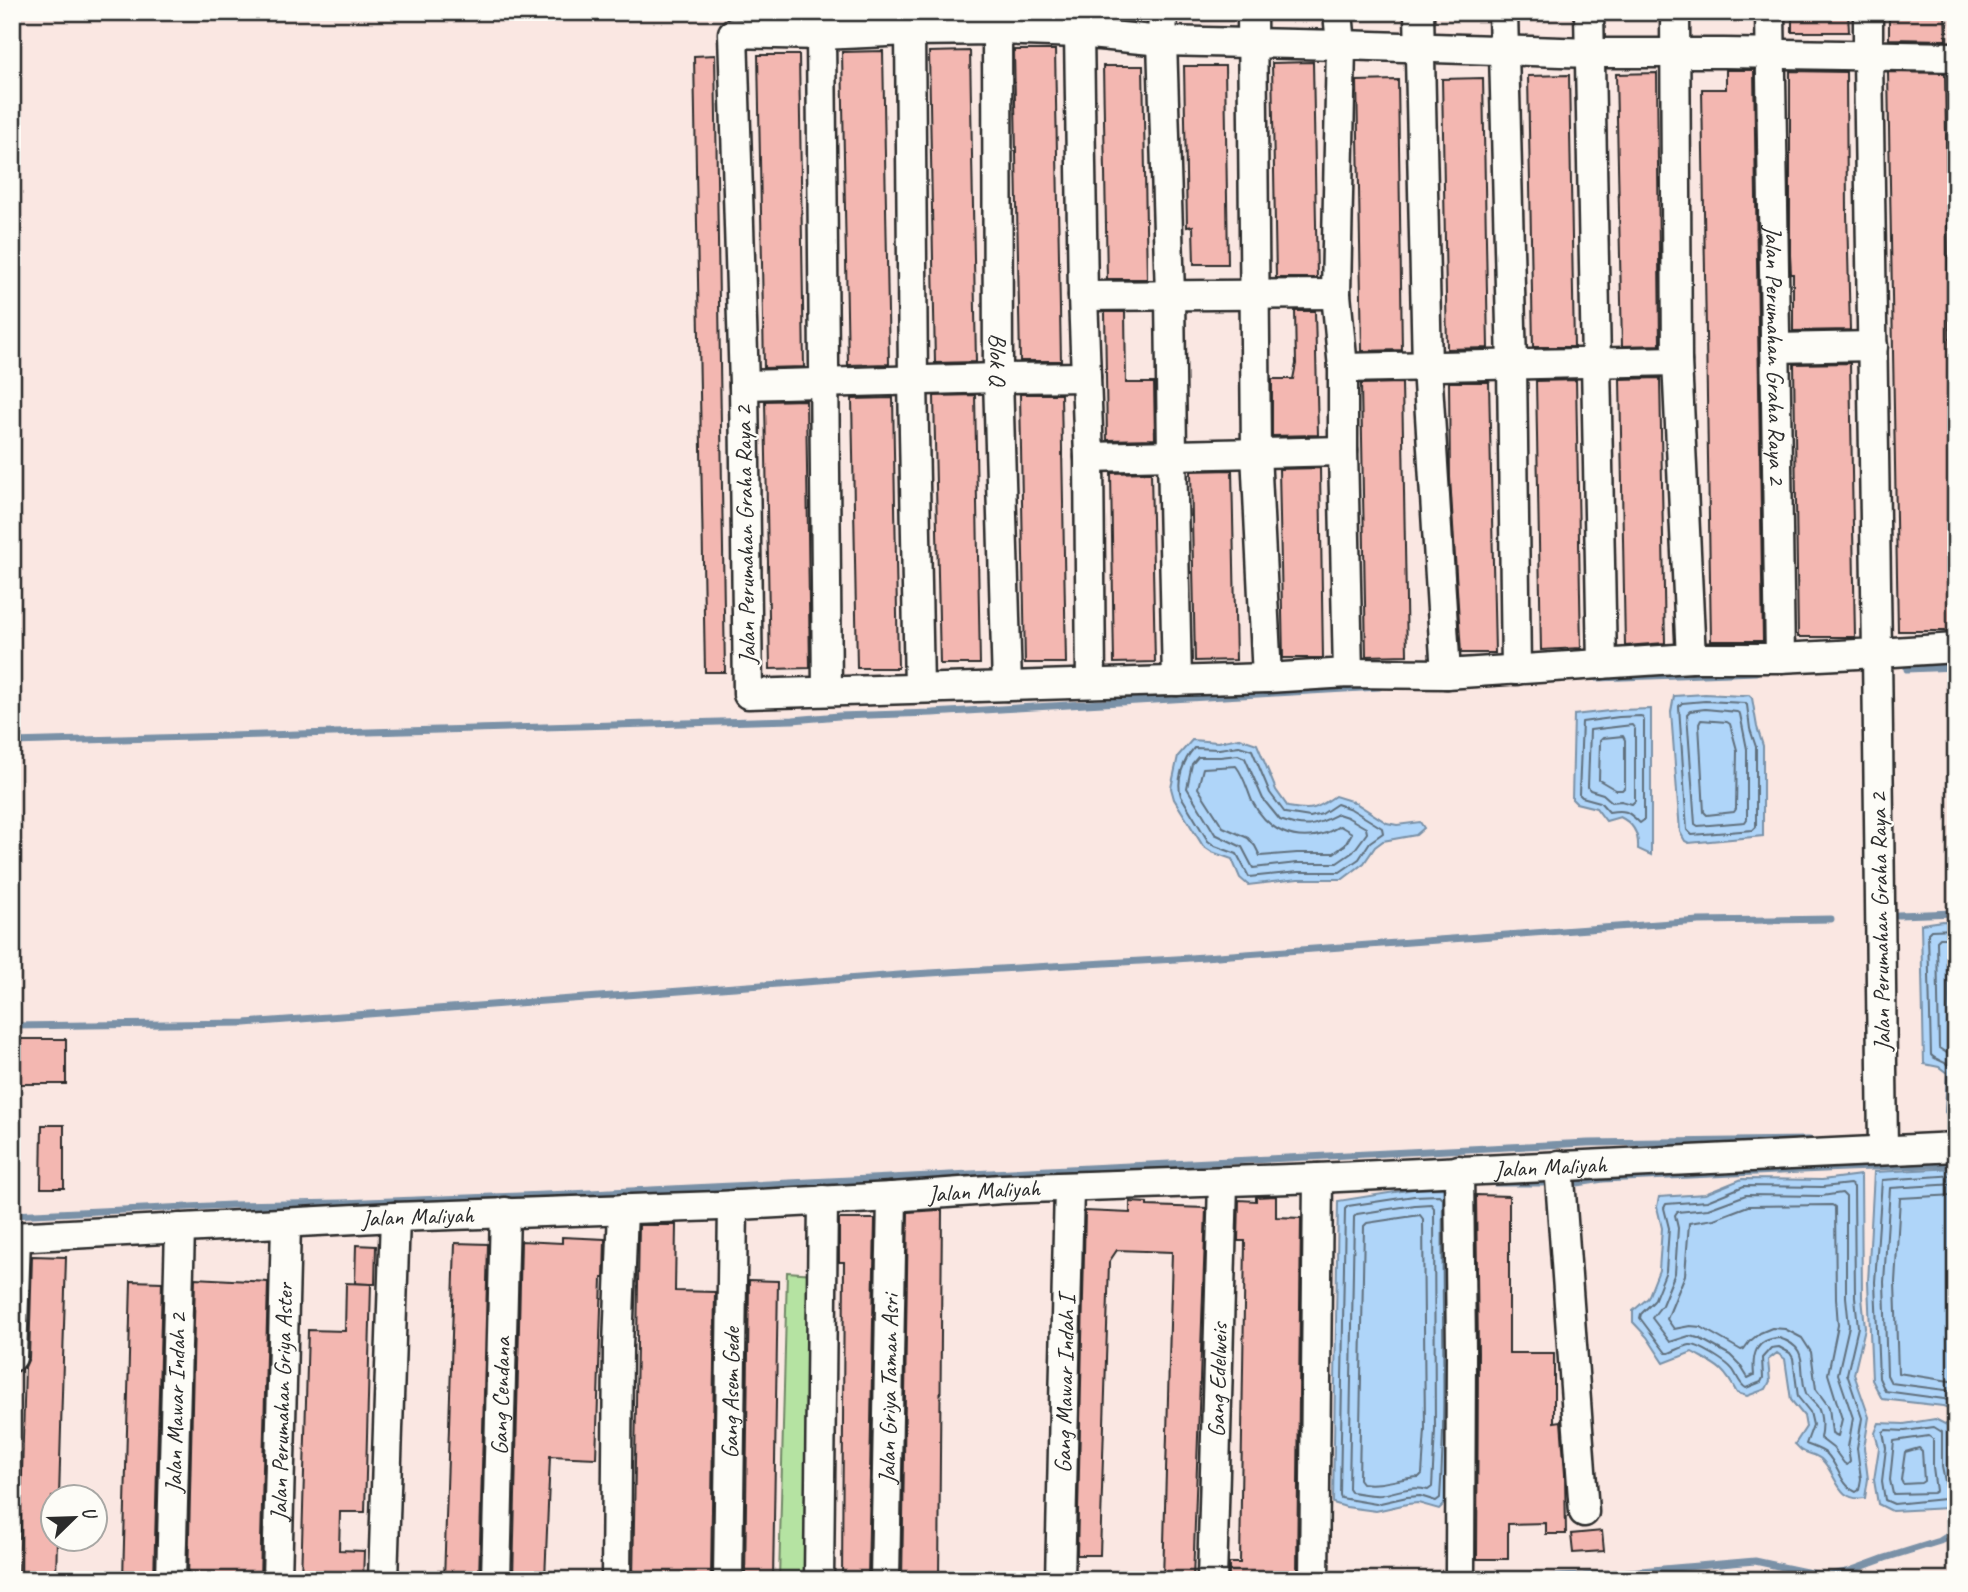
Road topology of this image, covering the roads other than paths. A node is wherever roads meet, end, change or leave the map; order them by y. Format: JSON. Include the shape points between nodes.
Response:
{"nodes":[{"id":1,"x":1163,"y":12,"type":"edge"},
{"id":2,"x":1252,"y":12,"type":"edge"},
{"id":3,"x":1338,"y":12,"type":"edge"},
{"id":4,"x":1419,"y":12,"type":"edge"},
{"id":5,"x":1503,"y":12,"type":"edge"},
{"id":6,"x":1589,"y":12,"type":"edge"},
{"id":7,"x":1675,"y":12,"type":"edge"},
{"id":8,"x":1770,"y":12,"type":"edge"},
{"id":9,"x":1868,"y":12,"type":"edge"},
{"id":10,"x":997,"y":30,"type":"junction"},
{"id":11,"x":910,"y":31,"type":"junction"},
{"id":12,"x":1079,"y":33,"type":"junction"},
{"id":13,"x":821,"y":35,"type":"junction"},
{"id":14,"x":1162,"y":41,"type":"junction"},
{"id":15,"x":1254,"y":43,"type":"junction"},
{"id":16,"x":1341,"y":45,"type":"junction"},
{"id":17,"x":1420,"y":47,"type":"junction"},
{"id":18,"x":1504,"y":50,"type":"junction"},
{"id":19,"x":1591,"y":53,"type":"junction"},
{"id":20,"x":1676,"y":54,"type":"junction"},
{"id":21,"x":1770,"y":54,"type":"junction"},
{"id":22,"x":1868,"y":57,"type":"junction"},
{"id":23,"x":1956,"y":57,"type":"edge"},
{"id":24,"x":1336,"y":294,"type":"junction"},
{"id":25,"x":1170,"y":295,"type":"junction"},
{"id":26,"x":1254,"y":295,"type":"junction"},
{"id":27,"x":1083,"y":296,"type":"junction"},
{"id":28,"x":1873,"y":346,"type":"junction"},
{"id":29,"x":1776,"y":348,"type":"junction"},
{"id":30,"x":1676,"y":361,"type":"junction"},
{"id":31,"x":1595,"y":362,"type":"junction"},
{"id":32,"x":1512,"y":366,"type":"junction"},
{"id":33,"x":1427,"y":367,"type":"junction"},
{"id":34,"x":1343,"y":368,"type":"junction"},
{"id":35,"x":1086,"y":377,"type":"junction"},
{"id":36,"x":998,"y":378,"type":"junction"},
{"id":37,"x":913,"y":381,"type":"junction"},
{"id":38,"x":824,"y":384,"type":"junction"},
{"id":39,"x":744,"y":385,"type":"junction"},
{"id":40,"x":1343,"y":451,"type":"junction"},
{"id":41,"x":1256,"y":453,"type":"junction"},
{"id":42,"x":1172,"y":454,"type":"junction"},
{"id":43,"x":1089,"y":457,"type":"junction"},
{"id":44,"x":1956,"y":648,"type":"edge"},
{"id":45,"x":1691,"y":658,"type":"junction"},
{"id":46,"x":1780,"y":658,"type":"junction"},
{"id":47,"x":1878,"y":659,"type":"junction"},
{"id":48,"x":1602,"y":664,"type":"junction"},
{"id":49,"x":1516,"y":670,"type":"junction"},
{"id":50,"x":1348,"y":673,"type":"junction"},
{"id":51,"x":1447,"y":674,"type":"junction"},
{"id":52,"x":1267,"y":678,"type":"junction"},
{"id":53,"x":1177,"y":681,"type":"junction"},
{"id":54,"x":1091,"y":683,"type":"junction"},
{"id":55,"x":1007,"y":686,"type":"junction"},
{"id":56,"x":919,"y":688,"type":"junction"},
{"id":57,"x":827,"y":691,"type":"junction"},
{"id":58,"x":1956,"y":1147,"type":"edge"},
{"id":59,"x":1883,"y":1150,"type":"junction"},
{"id":60,"x":1559,"y":1165,"type":"junction"},
{"id":61,"x":1459,"y":1180,"type":"junction"},
{"id":62,"x":1318,"y":1189,"type":"junction"},
{"id":63,"x":1223,"y":1190,"type":"junction"},
{"id":64,"x":1069,"y":1197,"type":"junction"},
{"id":65,"x":892,"y":1206,"type":"junction"},
{"id":66,"x":823,"y":1209,"type":"junction"},
{"id":67,"x":726,"y":1214,"type":"junction"},
{"id":68,"x":395,"y":1217,"type":"junction"},
{"id":69,"x":622,"y":1218,"type":"junction"},
{"id":70,"x":505,"y":1220,"type":"junction"},
{"id":71,"x":286,"y":1233,"type":"junction"},
{"id":72,"x":180,"y":1238,"type":"junction"},
{"id":73,"x":15,"y":1244,"type":"edge"},
{"id":74,"x":12,"y":1357,"type":"edge"},
{"id":75,"x":1584,"y":1512,"type":"dead end"},
{"id":76,"x":1460,"y":1569,"type":"dead end"},
{"id":77,"x":1314,"y":1577,"type":"edge"},
{"id":78,"x":1212,"y":1578,"type":"edge"},
{"id":79,"x":171,"y":1580,"type":"edge"},
{"id":80,"x":277,"y":1580,"type":"edge"},
{"id":81,"x":383,"y":1580,"type":"edge"},
{"id":82,"x":496,"y":1580,"type":"edge"},
{"id":83,"x":616,"y":1580,"type":"edge"},
{"id":84,"x":714,"y":1580,"type":"edge"},
{"id":85,"x":727,"y":1580,"type":"edge"},
{"id":86,"x":818,"y":1580,"type":"edge"},
{"id":87,"x":885,"y":1580,"type":"edge"},
{"id":88,"x":1060,"y":1580,"type":"edge"}],
"edges":[{"from":1,"to":14,"type":"street"},
{"from":2,"to":15,"type":"street"},
{"from":3,"to":16,"type":"street"},
{"from":4,"to":17,"type":"street"},
{"from":5,"to":18,"type":"street"},
{"from":6,"to":19,"type":"street"},
{"from":7,"to":20,"type":"street"},
{"from":8,"to":21,"type":"street","name":"Jalan Perumahan Graha Raya 2"},
{"from":9,"to":22,"type":"street","name":"Jalan Perumahan Graha Raya 2"},
{"from":10,"to":11,"type":"street"},
{"from":10,"to":12,"type":"street"},
{"from":10,"to":36,"type":"street","name":"Blok Q"},
{"from":11,"to":13,"type":"street"},
{"from":11,"to":37,"type":"street"},
{"from":12,"to":14,"type":"street"},
{"from":12,"to":27,"type":"street"},
{"from":13,"to":38,"type":"street"},
{"from":13,"to":39,"type":"street","name":"Jalan Perumahan Graha Raya 2","via":[[733,33]]},
{"from":14,"to":15,"type":"street"},
{"from":14,"to":25,"type":"street"},
{"from":15,"to":16,"type":"street"},
{"from":15,"to":26,"type":"street"},
{"from":16,"to":17,"type":"street"},
{"from":16,"to":24,"type":"street"},
{"from":17,"to":18,"type":"street"},
{"from":17,"to":33,"type":"street"},
{"from":18,"to":19,"type":"street"},
{"from":18,"to":32,"type":"street"},
{"from":19,"to":20,"type":"street"},
{"from":19,"to":31,"type":"street"},
{"from":20,"to":21,"type":"street"},
{"from":20,"to":30,"type":"street"},
{"from":21,"to":22,"type":"street"},
{"from":21,"to":29,"type":"street","name":"Jalan Perumahan Graha Raya 2"},
{"from":22,"to":23,"type":"street"},
{"from":22,"to":28,"type":"street","name":"Jalan Perumahan Graha Raya 2"},
{"from":24,"to":26,"type":"street"},
{"from":24,"to":34,"type":"street"},
{"from":25,"to":26,"type":"street"},
{"from":25,"to":27,"type":"street"},
{"from":25,"to":42,"type":"street"},
{"from":26,"to":41,"type":"street"},
{"from":27,"to":35,"type":"street"},
{"from":28,"to":29,"type":"street"},
{"from":28,"to":47,"type":"street","name":"Jalan Perumahan Graha Raya 2"},
{"from":29,"to":46,"type":"street","name":"Jalan Perumahan Graha Raya 2"},
{"from":30,"to":31,"type":"street"},
{"from":30,"to":45,"type":"street"},
{"from":31,"to":32,"type":"street"},
{"from":31,"to":48,"type":"street"},
{"from":32,"to":33,"type":"street"},
{"from":32,"to":49,"type":"street"},
{"from":33,"to":34,"type":"street"},
{"from":33,"to":51,"type":"street"},
{"from":34,"to":40,"type":"street"},
{"from":35,"to":36,"type":"street"},
{"from":35,"to":43,"type":"street"},
{"from":36,"to":37,"type":"street"},
{"from":36,"to":55,"type":"street","name":"Blok Q"},
{"from":37,"to":38,"type":"street"},
{"from":37,"to":56,"type":"street"},
{"from":38,"to":39,"type":"street"},
{"from":38,"to":57,"type":"street"},
{"from":39,"to":57,"type":"street","name":"Jalan Perumahan Graha Raya 2","via":[[748,694]]},
{"from":40,"to":41,"type":"street"},
{"from":40,"to":50,"type":"street"},
{"from":41,"to":42,"type":"street"},
{"from":41,"to":52,"type":"street"},
{"from":42,"to":43,"type":"street"},
{"from":42,"to":53,"type":"street"},
{"from":43,"to":54,"type":"street"},
{"from":44,"to":47,"type":"street","name":"Jalan Perumahan Graha Raya 2"},
{"from":45,"to":46,"type":"street","name":"Jalan Perumahan Graha Raya 2"},
{"from":45,"to":48,"type":"street","name":"Jalan Perumahan Graha Raya 2"},
{"from":46,"to":47,"type":"street","name":"Jalan Perumahan Graha Raya 2"},
{"from":47,"to":59,"type":"street","name":"Jalan Perumahan Graha Raya 2"},
{"from":48,"to":49,"type":"street","name":"Jalan Perumahan Graha Raya 2"},
{"from":49,"to":51,"type":"street","name":"Jalan Perumahan Graha Raya 2"},
{"from":50,"to":51,"type":"street","name":"Jalan Perumahan Graha Raya 2"},
{"from":50,"to":52,"type":"street","name":"Jalan Perumahan Graha Raya 2"},
{"from":52,"to":53,"type":"street","name":"Jalan Perumahan Graha Raya 2"},
{"from":53,"to":54,"type":"street","name":"Jalan Perumahan Graha Raya 2"},
{"from":54,"to":55,"type":"street","name":"Jalan Perumahan Graha Raya 2"},
{"from":55,"to":56,"type":"street","name":"Jalan Perumahan Graha Raya 2"},
{"from":56,"to":57,"type":"street","name":"Jalan Perumahan Graha Raya 2"},
{"from":58,"to":59,"type":"street","name":"Jalan Maliyah"},
{"from":59,"to":60,"type":"street","name":"Jalan Maliyah"},
{"from":60,"to":61,"type":"street","name":"Jalan Maliyah"},
{"from":60,"to":75,"type":"street"},
{"from":61,"to":62,"type":"street","name":"Jalan Maliyah"},
{"from":61,"to":76,"type":"street"},
{"from":62,"to":63,"type":"street","name":"Jalan Maliyah"},
{"from":62,"to":77,"type":"street"},
{"from":63,"to":64,"type":"street","name":"Jalan Maliyah"},
{"from":63,"to":78,"type":"street","name":"Gang Edelweis"},
{"from":64,"to":65,"type":"street","name":"Jalan Maliyah","via":[[1002,1189]]},
{"from":64,"to":88,"type":"street","name":"Gang Mawar Indah I"},
{"from":65,"to":66,"type":"street","name":"Jalan Maliyah"},
{"from":65,"to":87,"type":"street","name":"Jalan Griya Taman Asri"},
{"from":66,"to":67,"type":"street","name":"Jalan Maliyah"},
{"from":66,"to":86,"type":"street"},
{"from":67,"to":69,"type":"street","name":"Jalan Maliyah"},
{"from":67,"to":84,"type":"street","name":"Gang Asem Gede"},
{"from":67,"to":85,"type":"street","name":"Gang Asem Gede"},
{"from":68,"to":70,"type":"street","name":"Jalan Maliyah"},
{"from":68,"to":71,"type":"street","name":"Jalan Maliyah"},
{"from":68,"to":81,"type":"street"},
{"from":69,"to":70,"type":"street","name":"Jalan Maliyah"},
{"from":69,"to":83,"type":"street"},
{"from":70,"to":82,"type":"street","name":"Gang Cendana"},
{"from":71,"to":72,"type":"street","name":"Jalan Maliyah"},
{"from":71,"to":80,"type":"street","name":"Jalan Perumahan Griya Aster"},
{"from":72,"to":73,"type":"street","name":"Jalan Maliyah"},
{"from":72,"to":79,"type":"street","name":"Jalan Mawar Indah 2"},
{"from":73,"to":74,"type":"street"}]}
